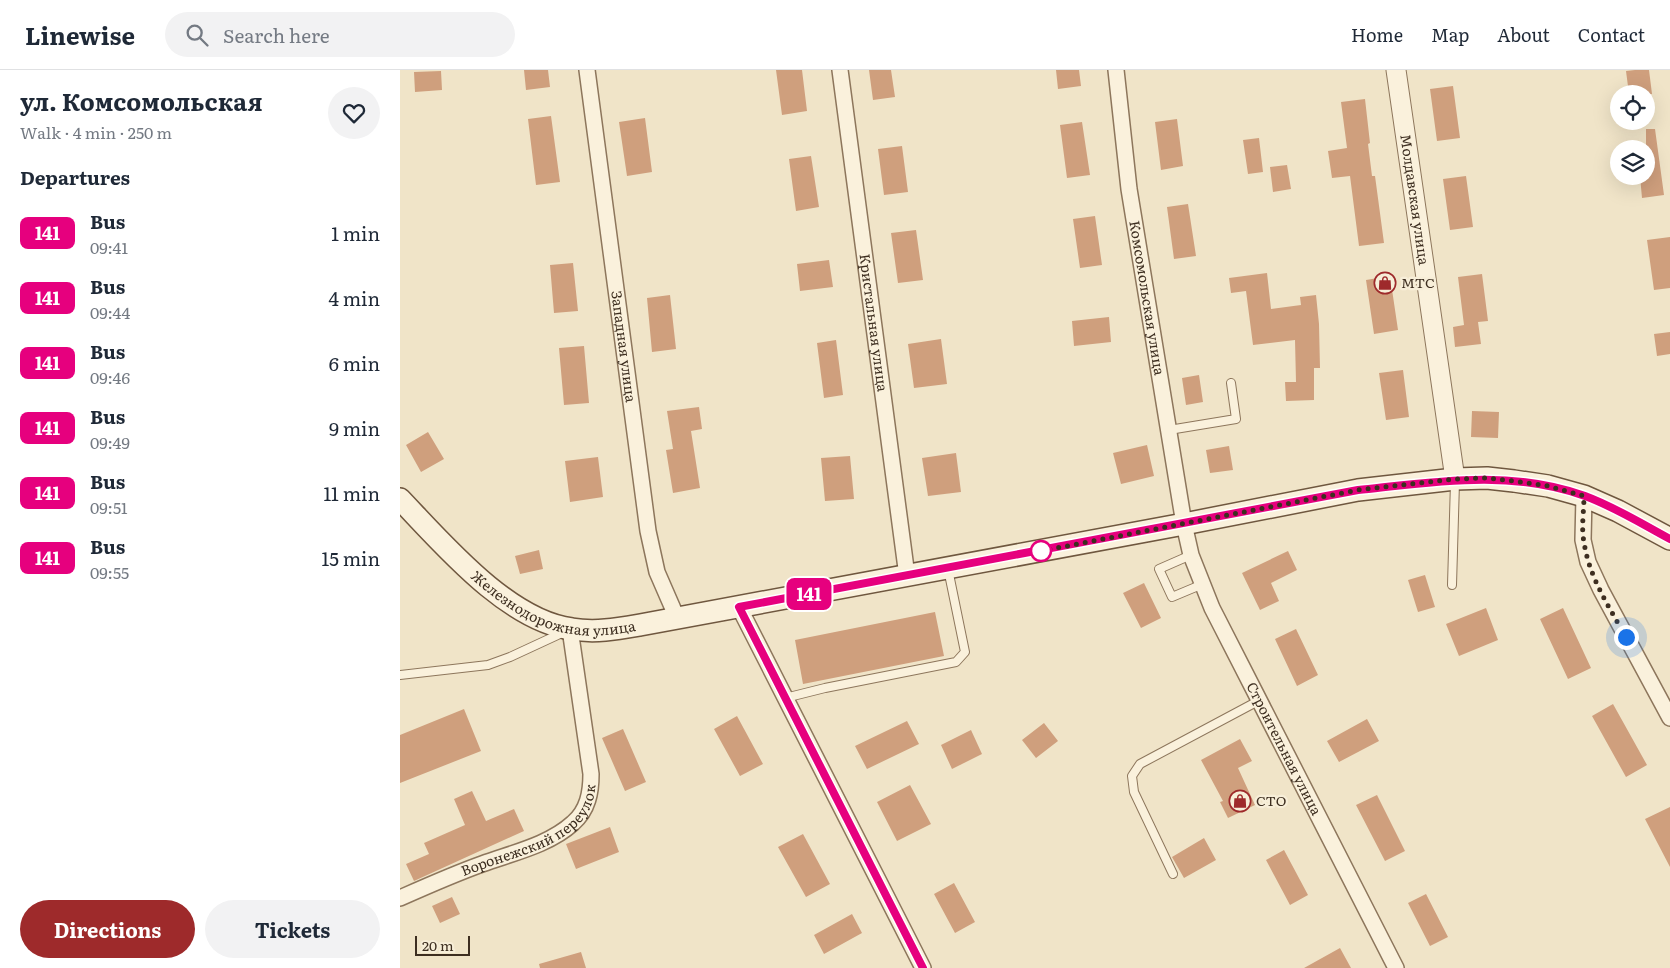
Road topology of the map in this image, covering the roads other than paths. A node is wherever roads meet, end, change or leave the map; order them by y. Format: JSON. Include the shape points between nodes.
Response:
{"nodes":[{"id":1,"x":587,"y":70,"type":"edge"},
{"id":2,"x":840,"y":70,"type":"edge"},
{"id":3,"x":1116,"y":70,"type":"edge"},
{"id":4,"x":1396,"y":70,"type":"edge"},
{"id":5,"x":1231,"y":383,"type":"dead end"},
{"id":6,"x":1168,"y":430,"type":"junction"},
{"id":7,"x":1455,"y":479,"type":"junction"},
{"id":8,"x":1584,"y":496,"type":"junction"},
{"id":9,"x":400,"y":499,"type":"edge"},
{"id":10,"x":1184,"y":524,"type":"junction"},
{"id":11,"x":1670,"y":539,"type":"edge"},
{"id":12,"x":1191,"y":555,"type":"junction"},
{"id":13,"x":947,"y":568,"type":"junction"},
{"id":14,"x":908,"y":576,"type":"junction"},
{"id":15,"x":1203,"y":584,"type":"junction"},
{"id":16,"x":1452,"y":584,"type":"dead end"},
{"id":17,"x":739,"y":607,"type":"junction"},
{"id":18,"x":677,"y":618,"type":"junction"},
{"id":19,"x":570,"y":629,"type":"junction"},
{"id":20,"x":400,"y":675,"type":"edge"},
{"id":21,"x":785,"y":698,"type":"junction"},
{"id":22,"x":1260,"y":700,"type":"junction"},
{"id":23,"x":1670,"y":718,"type":"edge"},
{"id":24,"x":1173,"y":874,"type":"dead end"},
{"id":25,"x":400,"y":898,"type":"edge"},
{"id":26,"x":923,"y":968,"type":"edge"},
{"id":27,"x":1396,"y":968,"type":"edge"}],
"edges":[{"from":1,"to":18,"type":"street","name":"Западная улица","via":[[648,530],[657,572]]},
{"from":2,"to":14,"type":"street","name":"Кристальная улица"},
{"from":3,"to":6,"type":"street","name":"Комсомольская улица","via":[[1129,189]]},
{"from":4,"to":7,"type":"street","name":"Молдавская улица"},
{"from":5,"to":6,"type":"lane","via":[[1236,419]]},
{"from":6,"to":10,"type":"street","name":"Комсомольская улица"},
{"from":7,"to":8,"type":"main road","name":"Железнодорожная улица","via":[[1514,481]]},
{"from":7,"to":10,"type":"main road","name":"Железнодорожная улица","via":[[1358,490]]},
{"from":7,"to":16,"type":"lane"},
{"from":8,"to":11,"type":"main road","name":"Железнодорожная улица"},
{"from":8,"to":23,"type":"street","via":[[1583,540],[1588,562]]},
{"from":9,"to":19,"type":"main road","name":"Железнодорожная улица","via":[[502,598],[545,623]]},
{"from":10,"to":12,"type":"street","name":"Строительная улица"},
{"from":10,"to":13,"type":"main road","name":"Железнодорожная улица"},
{"from":12,"to":15,"type":"street","name":"Строительная улица"},
{"from":12,"to":15,"type":"lane","via":[[1159,569],[1172,596]]},
{"from":13,"to":14,"type":"main road","name":"Железнодорожная улица"},
{"from":13,"to":21,"type":"lane","via":[[965,652],[956,662]]},
{"from":14,"to":17,"type":"main road","name":"Железнодорожная улица"},
{"from":15,"to":22,"type":"street","name":"Строительная улица","via":[[1212,608]]},
{"from":17,"to":18,"type":"main road","name":"Железнодорожная улица"},
{"from":17,"to":21,"type":"street"},
{"from":18,"to":19,"type":"main road","name":"Железнодорожная улица","via":[[610,630]]},
{"from":19,"to":20,"type":"lane","via":[[488,665]]},
{"from":19,"to":25,"type":"street","name":"Воронежский переулок","via":[[591,774],[591,791],[584,810],[574,822],[545,841]]},
{"from":21,"to":26,"type":"street"},
{"from":22,"to":24,"type":"lane","via":[[1140,764],[1132,776],[1134,792]]},
{"from":22,"to":27,"type":"street","name":"Строительная улица"}]}
